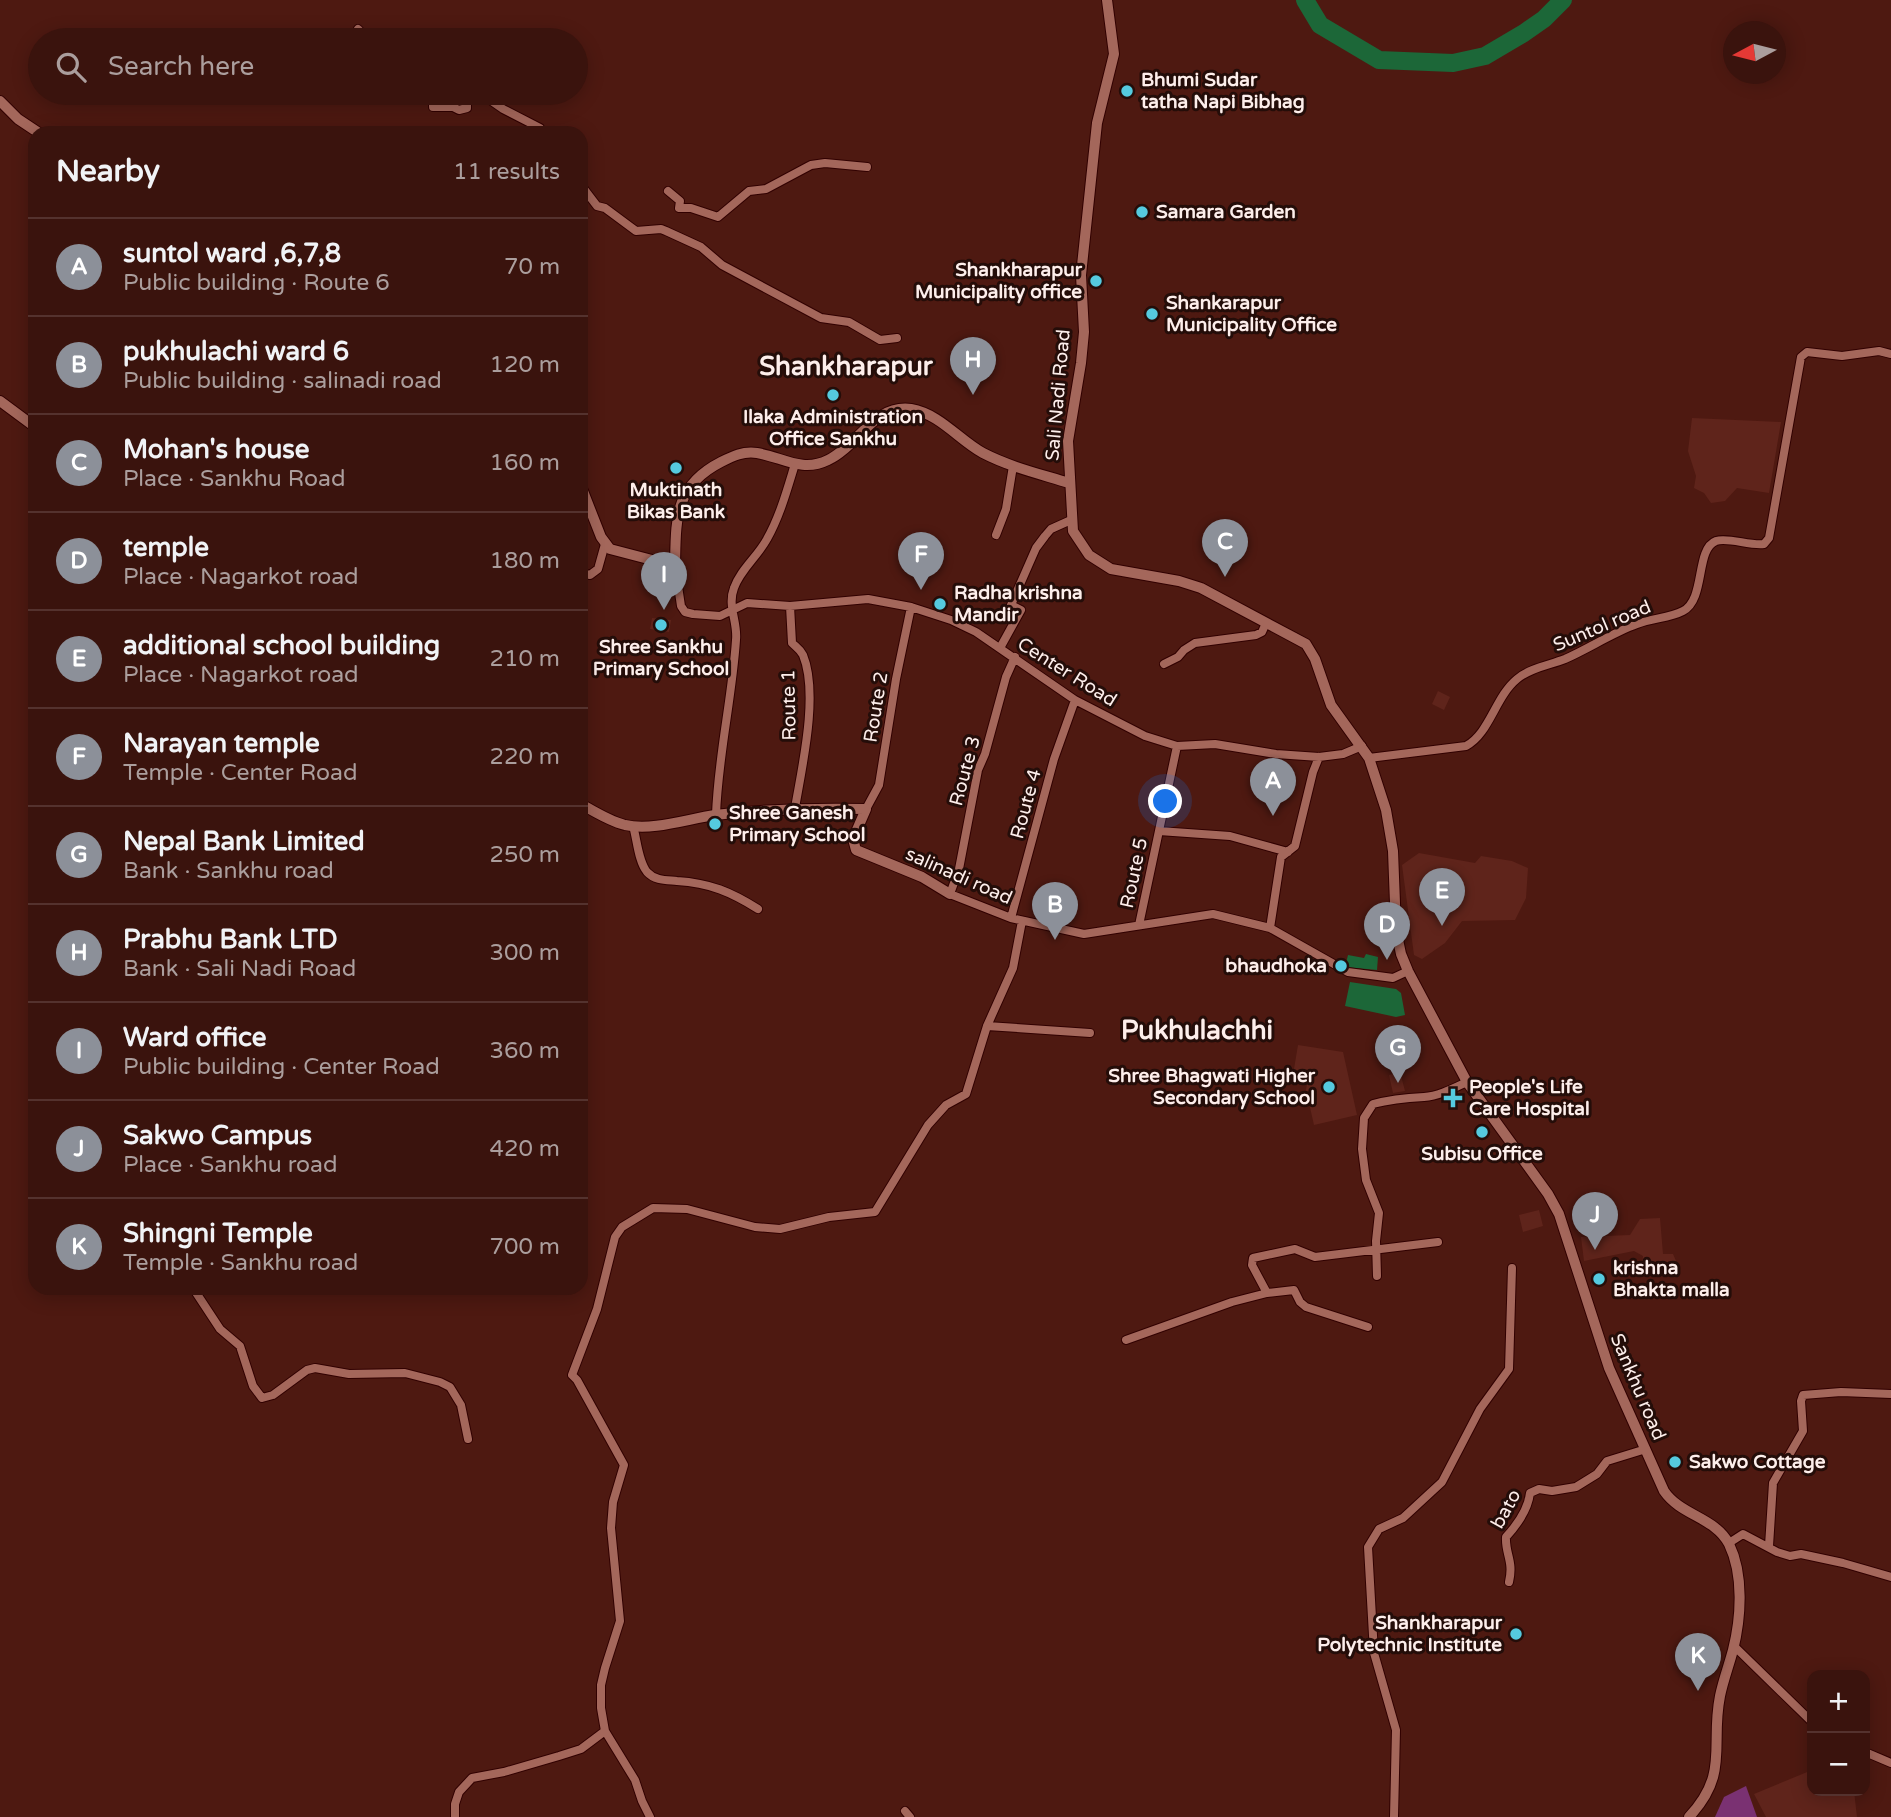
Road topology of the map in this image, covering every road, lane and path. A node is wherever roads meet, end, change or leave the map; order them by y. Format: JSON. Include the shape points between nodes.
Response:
{"nodes":[{"id":1,"x":1107,"y":0,"type":"edge"},
{"id":2,"x":0,"y":101,"type":"edge"},
{"id":3,"x":433,"y":105,"type":"edge"},
{"id":4,"x":467,"y":105,"type":"edge"},
{"id":5,"x":497,"y":105,"type":"edge"},
{"id":6,"x":28,"y":126,"type":"edge"},
{"id":7,"x":536,"y":126,"type":"edge"},
{"id":8,"x":867,"y":167,"type":"dead end"},
{"id":9,"x":668,"y":191,"type":"dead end"},
{"id":10,"x":588,"y":194,"type":"edge"},
{"id":11,"x":897,"y":338,"type":"dead end"},
{"id":12,"x":1891,"y":354,"type":"edge"},
{"id":13,"x":0,"y":401,"type":"edge"},
{"id":14,"x":28,"y":422,"type":"edge"},
{"id":15,"x":795,"y":464,"type":"junction"},
{"id":16,"x":1013,"y":466,"type":"junction"},
{"id":17,"x":1069,"y":483,"type":"junction"},
{"id":18,"x":588,"y":503,"type":"edge"},
{"id":19,"x":1071,"y":520,"type":"junction"},
{"id":20,"x":996,"y":535,"type":"dead end"},
{"id":21,"x":605,"y":544,"type":"junction"},
{"id":22,"x":676,"y":566,"type":"junction"},
{"id":23,"x":588,"y":575,"type":"edge"},
{"id":24,"x":790,"y":606,"type":"junction"},
{"id":25,"x":911,"y":607,"type":"junction"},
{"id":26,"x":731,"y":609,"type":"junction"},
{"id":27,"x":1266,"y":623,"type":"junction"},
{"id":28,"x":1000,"y":648,"type":"junction"},
{"id":29,"x":1015,"y":657,"type":"junction"},
{"id":30,"x":1164,"y":664,"type":"dead end"},
{"id":31,"x":1075,"y":700,"type":"junction"},
{"id":32,"x":1177,"y":746,"type":"junction"},
{"id":33,"x":1362,"y":746,"type":"junction"},
{"id":34,"x":1319,"y":757,"type":"junction"},
{"id":35,"x":1370,"y":758,"type":"junction"},
{"id":36,"x":588,"y":808,"type":"edge"},
{"id":37,"x":795,"y":808,"type":"junction"},
{"id":38,"x":866,"y":809,"type":"junction"},
{"id":39,"x":716,"y":815,"type":"junction"},
{"id":40,"x":633,"y":826,"type":"junction"},
{"id":41,"x":1159,"y":831,"type":"junction"},
{"id":42,"x":1287,"y":852,"type":"junction"},
{"id":43,"x":950,"y":894,"type":"junction"},
{"id":44,"x":758,"y":909,"type":"dead end"},
{"id":45,"x":1011,"y":918,"type":"junction"},
{"id":46,"x":1022,"y":921,"type":"junction"},
{"id":47,"x":1139,"y":925,"type":"junction"},
{"id":48,"x":1270,"y":928,"type":"junction"},
{"id":49,"x":1408,"y":971,"type":"junction"},
{"id":50,"x":988,"y":1026,"type":"junction"},
{"id":51,"x":1090,"y":1033,"type":"dead end"},
{"id":52,"x":1467,"y":1082,"type":"junction"},
{"id":53,"x":1438,"y":1242,"type":"dead end"},
{"id":54,"x":1376,"y":1250,"type":"junction"},
{"id":55,"x":1512,"y":1268,"type":"dead end"},
{"id":56,"x":1377,"y":1276,"type":"dead end"},
{"id":57,"x":1267,"y":1293,"type":"junction"},
{"id":58,"x":197,"y":1295,"type":"edge"},
{"id":59,"x":1368,"y":1327,"type":"dead end"},
{"id":60,"x":1126,"y":1340,"type":"dead end"},
{"id":61,"x":1891,"y":1394,"type":"edge"},
{"id":62,"x":468,"y":1439,"type":"dead end"},
{"id":63,"x":1646,"y":1449,"type":"junction"},
{"id":64,"x":1729,"y":1543,"type":"junction"},
{"id":65,"x":1769,"y":1546,"type":"junction"},
{"id":66,"x":1891,"y":1577,"type":"edge"},
{"id":67,"x":1509,"y":1582,"type":"dead end"},
{"id":68,"x":1734,"y":1646,"type":"junction"},
{"id":69,"x":1807,"y":1716,"type":"edge"},
{"id":70,"x":605,"y":1731,"type":"junction"},
{"id":71,"x":1870,"y":1754,"type":"edge"},
{"id":72,"x":1891,"y":1763,"type":"edge"},
{"id":73,"x":456,"y":1817,"type":"edge"},
{"id":74,"x":650,"y":1817,"type":"edge"},
{"id":75,"x":1394,"y":1817,"type":"edge"},
{"id":76,"x":1689,"y":1817,"type":"edge"}],
"edges":[{"from":1,"to":17,"type":"main road","name":"Sali Nadi Road","via":[[1114,54],[1097,122],[1083,250],[1084,332],[1068,442]]},
{"from":2,"to":6,"type":"main road"},
{"from":3,"to":4,"type":"street","via":[[459,110]]},
{"from":5,"to":7,"type":"street"},
{"from":8,"to":9,"type":"street","via":[[811,164],[766,188],[749,191],[718,217],[679,208],[680,201]]},
{"from":10,"to":11,"type":"street","via":[[597,206],[636,231],[666,231],[821,317],[849,322],[880,340]]},
{"from":12,"to":35,"type":"street","name":"Suntol road","via":[[1807,352],[1801,357],[1769,538],[1764,544],[1716,541],[1711,545],[1689,607],[1627,628],[1518,678],[1466,746]]},
{"from":13,"to":14,"type":"main road"},
{"from":15,"to":16,"type":"main road","name":"Sali Nadi Road","via":[[827,461],[884,413],[905,409],[924,413],[974,448]]},
{"from":15,"to":22,"type":"main road","name":"Sali Nadi Road","via":[[745,453],[701,474],[676,516]]},
{"from":15,"to":26,"type":"street","via":[[768,539],[734,586]]},
{"from":16,"to":17,"type":"main road","name":"Sali Nadi Road"},
{"from":16,"to":20,"type":"street"},
{"from":17,"to":19,"type":"main road"},
{"from":18,"to":21,"type":"main road"},
{"from":19,"to":27,"type":"main road","via":[[1078,542],[1100,563],[1201,588]]},
{"from":19,"to":28,"type":"street","via":[[1051,529],[1036,548],[1011,605],[1021,610]]},
{"from":21,"to":22,"type":"main road","via":[[615,552]]},
{"from":21,"to":23,"type":"street","via":[[598,569]]},
{"from":22,"to":26,"type":"street","name":"Center Road","via":[[685,612],[715,617]]},
{"from":24,"to":25,"type":"street","name":"Center Road","via":[[857,599]]},
{"from":24,"to":26,"type":"street","name":"Center Road","via":[[747,603]]},
{"from":24,"to":37,"type":"street","name":"Route 1","via":[[792,643],[804,659],[808,690],[808,740]]},
{"from":25,"to":28,"type":"street","name":"Center Road","via":[[951,620]]},
{"from":25,"to":38,"type":"street","name":"Route 2","via":[[879,785]]},
{"from":26,"to":39,"type":"street","via":[[736,648]]},
{"from":27,"to":30,"type":"street","via":[[1256,635],[1195,643]]},
{"from":27,"to":33,"type":"main road","via":[[1306,644],[1331,705]]},
{"from":28,"to":29,"type":"street","name":"Center Road"},
{"from":29,"to":31,"type":"street","name":"Center Road"},
{"from":29,"to":43,"type":"street","name":"Route 3","via":[[978,770]]},
{"from":31,"to":32,"type":"street","name":"Center Road","via":[[1145,736]]},
{"from":31,"to":45,"type":"street","name":"Route 4","via":[[1054,759]]},
{"from":32,"to":34,"type":"street","name":"Center Road","via":[[1215,744]]},
{"from":32,"to":41,"type":"street","name":"Route 5"},
{"from":33,"to":34,"type":"street","name":"Center Road"},
{"from":33,"to":35,"type":"main road"},
{"from":34,"to":42,"type":"street","via":[[1295,846]]},
{"from":35,"to":49,"type":"main road","name":"Sankhu road","via":[[1386,810],[1393,851],[1396,930]]},
{"from":36,"to":40,"type":"main road"},
{"from":37,"to":38,"type":"main road"},
{"from":37,"to":39,"type":"main road"},
{"from":38,"to":43,"type":"main road","name":"salinadi road","via":[[853,839],[856,850],[922,877]]},
{"from":39,"to":40,"type":"main road"},
{"from":40,"to":44,"type":"street","via":[[650,875],[724,889]]},
{"from":41,"to":42,"type":"street","via":[[1230,836]]},
{"from":41,"to":47,"type":"street","name":"Route 5"},
{"from":42,"to":48,"type":"street","via":[[1281,857]]},
{"from":43,"to":45,"type":"street","name":"salinadi road"},
{"from":45,"to":46,"type":"street","name":"salinadi road"},
{"from":46,"to":47,"type":"street","name":"salinadi road","via":[[1083,934]]},
{"from":46,"to":50,"type":"street","via":[[1013,968]]},
{"from":47,"to":48,"type":"street","name":"salinadi road","via":[[1213,914]]},
{"from":48,"to":49,"type":"street","name":"salinadi road","via":[[1348,972],[1393,978]]},
{"from":49,"to":52,"type":"main road","name":"Sankhu road"},
{"from":50,"to":51,"type":"street"},
{"from":50,"to":70,"type":"street","via":[[966,1094],[946,1105],[928,1125],[875,1212],[779,1229],[687,1209],[653,1208],[614,1237],[597,1309],[572,1375],[624,1465],[611,1528],[620,1621],[601,1685]]},
{"from":52,"to":54,"type":"street","via":[[1433,1095],[1373,1104],[1368,1110],[1362,1149],[1366,1180],[1378,1213]]},
{"from":52,"to":63,"type":"main road","name":"Sankhu road","via":[[1559,1214],[1604,1356]]},
{"from":53,"to":54,"type":"street"},
{"from":54,"to":56,"type":"street"},
{"from":54,"to":57,"type":"street","via":[[1315,1257],[1296,1249],[1252,1258],[1251,1265]]},
{"from":55,"to":75,"type":"street","via":[[1509,1368],[1480,1409],[1442,1482],[1403,1518],[1379,1530],[1368,1547],[1374,1653],[1396,1730]]},
{"from":57,"to":59,"type":"street","via":[[1294,1290],[1306,1307]]},
{"from":57,"to":60,"type":"street"},
{"from":58,"to":62,"type":"street","via":[[219,1329],[240,1346],[253,1386],[262,1398],[315,1368],[349,1374],[405,1373],[450,1387],[461,1405]]},
{"from":61,"to":65,"type":"street","via":[[1803,1395],[1803,1431],[1773,1483]]},
{"from":63,"to":64,"type":"main road","name":"Sankhu road","via":[[1669,1499],[1719,1529]]},
{"from":63,"to":67,"type":"street","name":"bato","via":[[1607,1461],[1597,1474],[1576,1487],[1530,1493],[1529,1503],[1506,1536]]},
{"from":64,"to":65,"type":"street","via":[[1743,1534]]},
{"from":64,"to":68,"type":"main road","via":[[1736,1560],[1739,1596]]},
{"from":65,"to":66,"type":"street","via":[[1790,1556],[1843,1563]]},
{"from":68,"to":69,"type":"street"},
{"from":68,"to":76,"type":"main road","via":[[1717,1711],[1718,1754],[1713,1779]]},
{"from":70,"to":73,"type":"street","via":[[581,1749],[472,1778],[459,1792]]},
{"from":70,"to":74,"type":"street","via":[[635,1780]]},
{"from":71,"to":72,"type":"street"}]}
